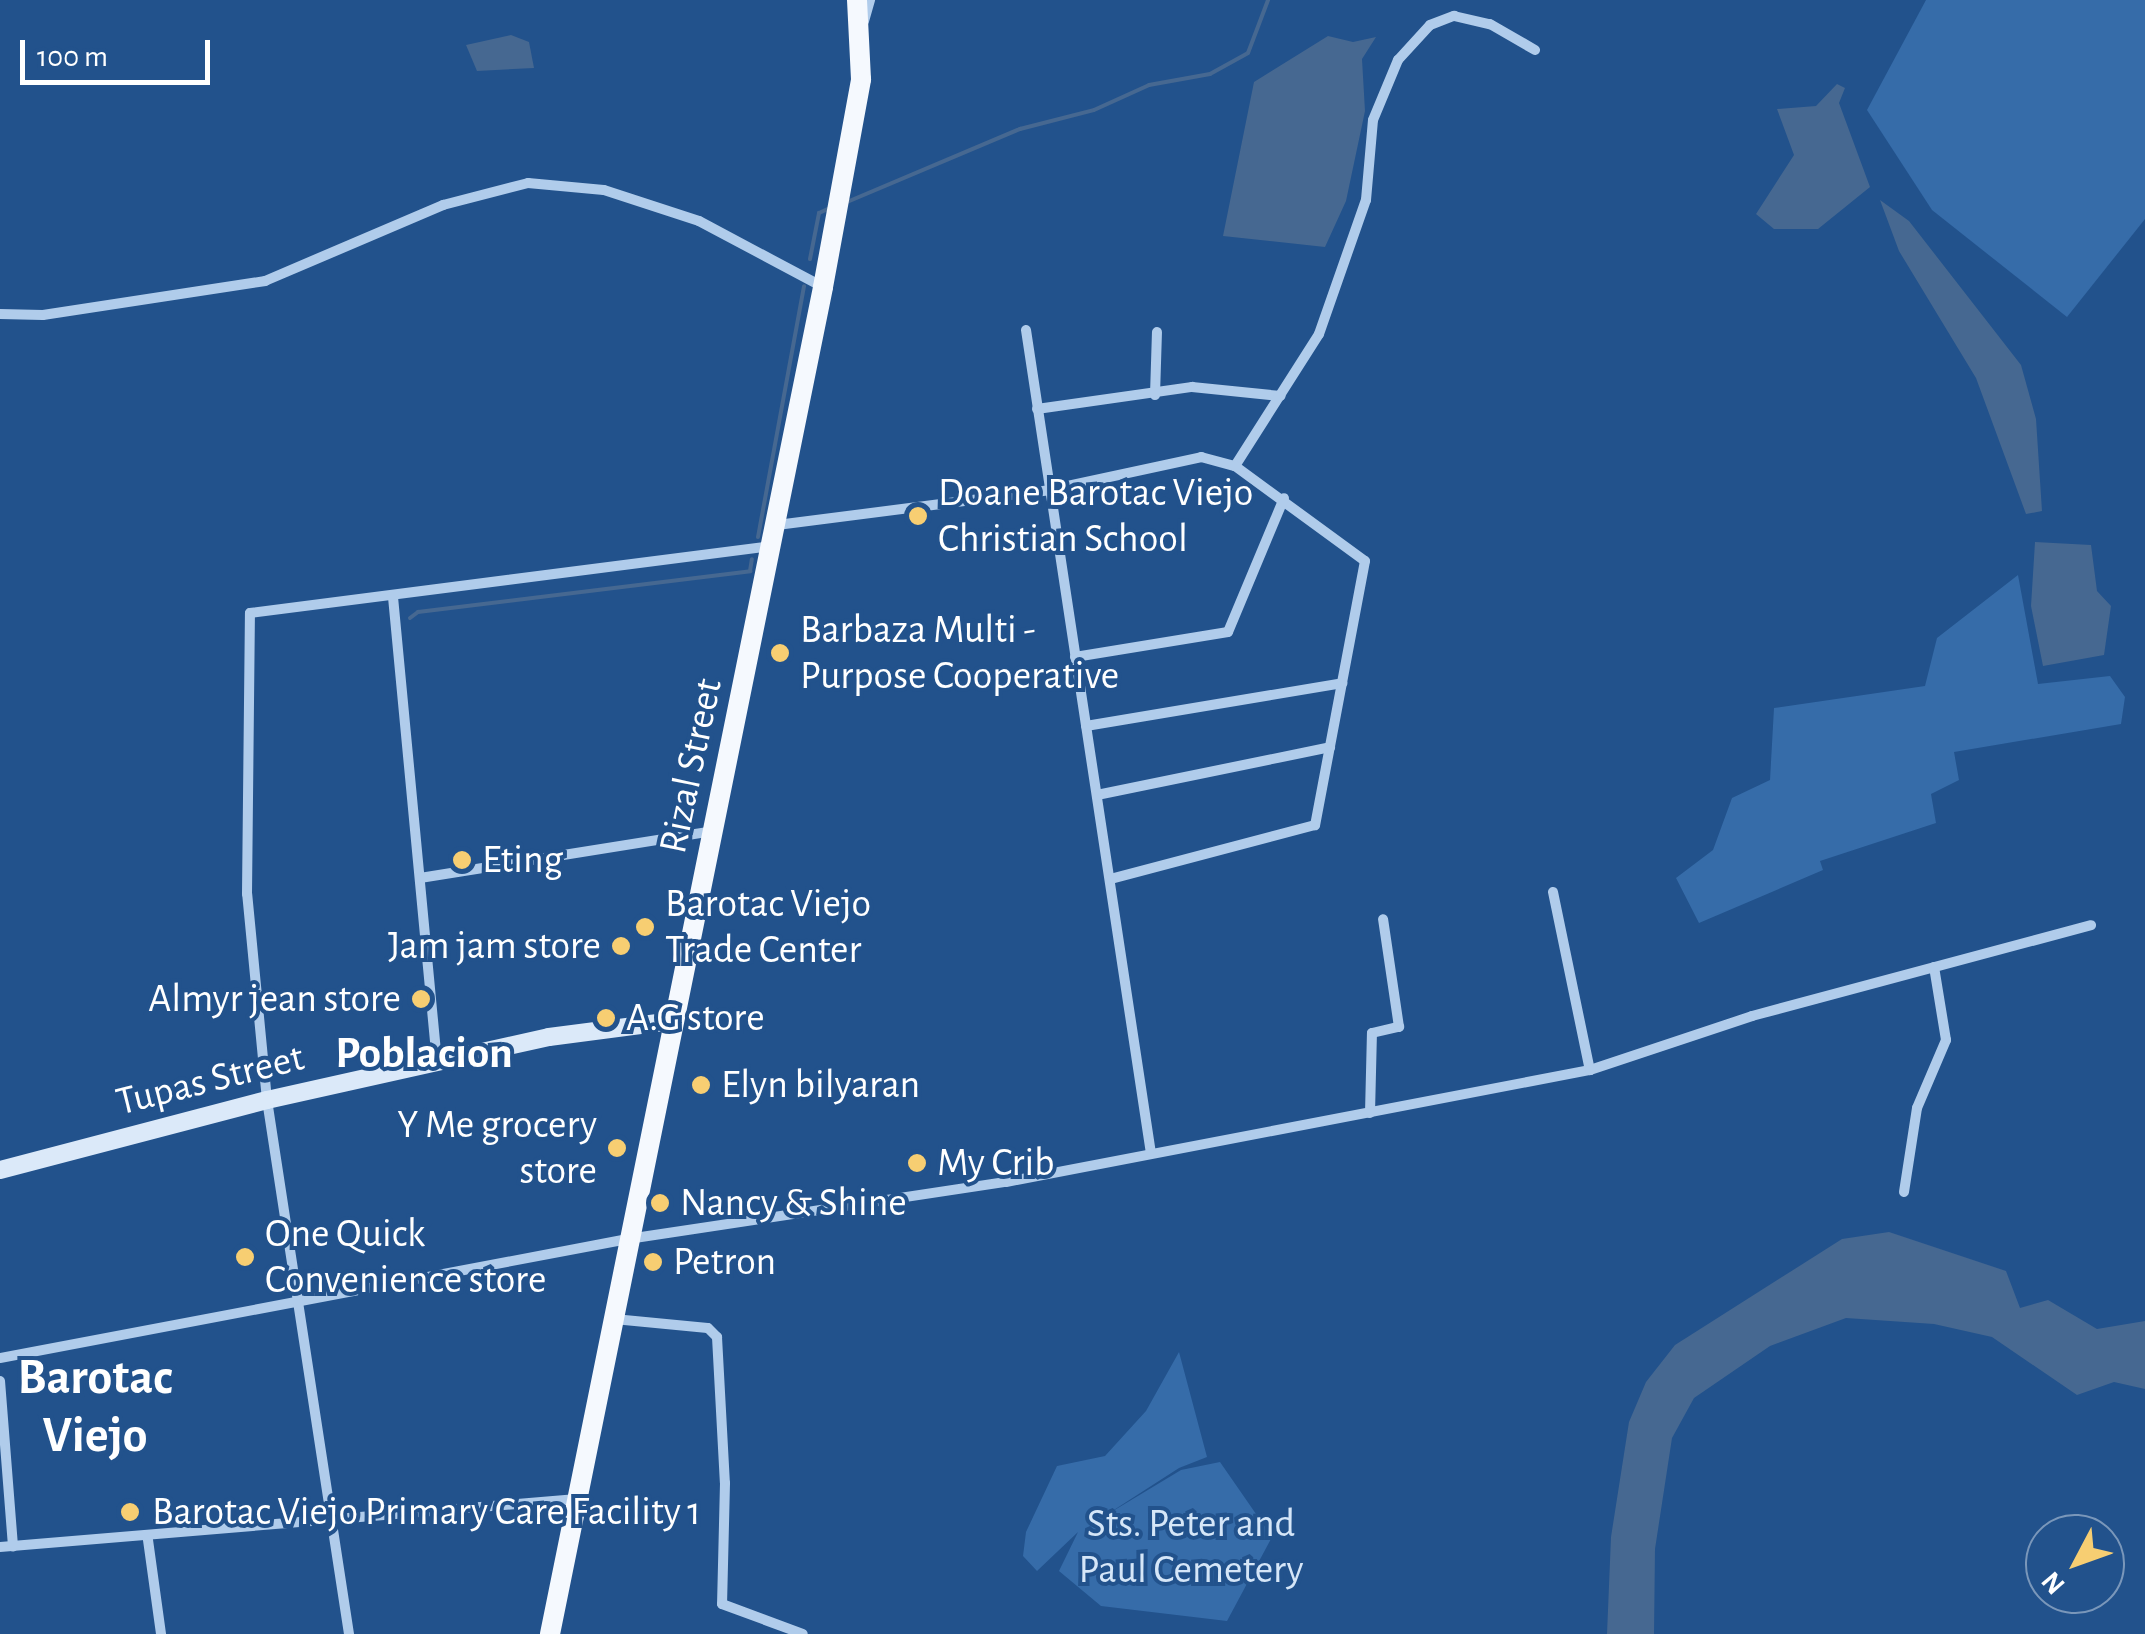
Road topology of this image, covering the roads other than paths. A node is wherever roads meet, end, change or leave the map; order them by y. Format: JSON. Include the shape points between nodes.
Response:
{"nodes":[{"id":1,"x":857,"y":0,"type":"edge"},
{"id":2,"x":870,"y":0,"type":"edge"},
{"id":3,"x":863,"y":27,"type":"junction"},
{"id":4,"x":1535,"y":50,"type":"dead end"},
{"id":5,"x":823,"y":286,"type":"junction"},
{"id":6,"x":0,"y":314,"type":"edge"},
{"id":7,"x":1026,"y":330,"type":"dead end"},
{"id":8,"x":1158,"y":332,"type":"dead end"},
{"id":9,"x":1155,"y":395,"type":"junction"},
{"id":10,"x":1281,"y":396,"type":"junction"},
{"id":11,"x":1037,"y":409,"type":"junction"},
{"id":12,"x":1234,"y":466,"type":"junction"},
{"id":13,"x":1048,"y":490,"type":"junction"},
{"id":14,"x":1284,"y":498,"type":"junction"},
{"id":15,"x":775,"y":536,"type":"junction"},
{"id":16,"x":393,"y":597,"type":"junction"},
{"id":17,"x":1075,"y":657,"type":"junction"},
{"id":18,"x":1342,"y":683,"type":"junction"},
{"id":19,"x":1086,"y":726,"type":"junction"},
{"id":20,"x":1330,"y":747,"type":"junction"},
{"id":21,"x":1096,"y":795,"type":"junction"},
{"id":22,"x":714,"y":831,"type":"junction"},
{"id":23,"x":420,"y":878,"type":"junction"},
{"id":24,"x":1110,"y":879,"type":"junction"},
{"id":25,"x":1553,"y":892,"type":"dead end"},
{"id":26,"x":1384,"y":919,"type":"dead end"},
{"id":27,"x":2091,"y":925,"type":"dead end"},
{"id":28,"x":1934,"y":967,"type":"junction"},
{"id":29,"x":674,"y":1022,"type":"junction"},
{"id":30,"x":437,"y":1063,"type":"junction"},
{"id":31,"x":1590,"y":1070,"type":"junction"},
{"id":32,"x":267,"y":1100,"type":"junction"},
{"id":33,"x":1370,"y":1113,"type":"junction"},
{"id":34,"x":1150,"y":1154,"type":"junction"},
{"id":35,"x":0,"y":1170,"type":"edge"},
{"id":36,"x":1904,"y":1192,"type":"dead end"},
{"id":37,"x":628,"y":1239,"type":"junction"},
{"id":38,"x":301,"y":1305,"type":"junction"},
{"id":39,"x":613,"y":1318,"type":"junction"},
{"id":40,"x":0,"y":1358,"type":"edge"},
{"id":41,"x":0,"y":1381,"type":"edge"},
{"id":42,"x":577,"y":1499,"type":"junction"},
{"id":43,"x":335,"y":1524,"type":"junction"},
{"id":44,"x":148,"y":1540,"type":"junction"},
{"id":45,"x":13,"y":1546,"type":"junction"},
{"id":46,"x":0,"y":1548,"type":"edge"},
{"id":47,"x":161,"y":1634,"type":"edge"},
{"id":48,"x":350,"y":1634,"type":"edge"},
{"id":49,"x":550,"y":1634,"type":"edge"},
{"id":50,"x":803,"y":1634,"type":"edge"}],
"edges":[{"from":1,"to":3,"type":"main road","name":"Rizal Street"},
{"from":2,"to":3,"type":"street"},
{"from":3,"to":5,"type":"main road","name":"Rizal Street","via":[[861,79]]},
{"from":4,"to":10,"type":"street","via":[[1490,24],[1454,16],[1430,25],[1398,60],[1374,120],[1366,200],[1320,334]]},
{"from":5,"to":6,"type":"street","via":[[699,221],[604,190],[528,183],[443,205],[265,281],[42,314]]},
{"from":5,"to":15,"type":"main road","name":"Rizal Street"},
{"from":7,"to":11,"type":"street"},
{"from":8,"to":9,"type":"street"},
{"from":9,"to":10,"type":"street","via":[[1192,388]]},
{"from":9,"to":11,"type":"street"},
{"from":10,"to":12,"type":"street"},
{"from":11,"to":13,"type":"street"},
{"from":12,"to":13,"type":"street","via":[[1201,458]]},
{"from":12,"to":14,"type":"street"},
{"from":13,"to":15,"type":"street"},
{"from":13,"to":17,"type":"street"},
{"from":14,"to":17,"type":"street","via":[[1228,632]]},
{"from":14,"to":18,"type":"street","via":[[1365,561]]},
{"from":15,"to":16,"type":"street"},
{"from":15,"to":22,"type":"main road","name":"Rizal Street"},
{"from":16,"to":23,"type":"street"},
{"from":16,"to":32,"type":"street","via":[[250,614],[247,894]]},
{"from":17,"to":19,"type":"street"},
{"from":18,"to":19,"type":"street"},
{"from":18,"to":20,"type":"street"},
{"from":19,"to":21,"type":"street"},
{"from":20,"to":21,"type":"street"},
{"from":20,"to":24,"type":"street","via":[[1315,825]]},
{"from":21,"to":24,"type":"street"},
{"from":22,"to":23,"type":"street"},
{"from":22,"to":29,"type":"main road","name":"Rizal Street"},
{"from":23,"to":30,"type":"street"},
{"from":24,"to":34,"type":"street"},
{"from":25,"to":31,"type":"street"},
{"from":26,"to":33,"type":"street","via":[[1399,1026],[1372,1033]]},
{"from":27,"to":28,"type":"street"},
{"from":28,"to":31,"type":"street","via":[[1752,1016]]},
{"from":28,"to":36,"type":"street","via":[[1946,1040],[1918,1108]]},
{"from":29,"to":30,"type":"street","name":"Tupas Street","via":[[549,1037]]},
{"from":29,"to":37,"type":"main road","name":"Rizal Street"},
{"from":30,"to":32,"type":"street","name":"Tupas Street"},
{"from":31,"to":33,"type":"street"},
{"from":32,"to":35,"type":"street","name":"Tupas Street"},
{"from":32,"to":38,"type":"street"},
{"from":33,"to":34,"type":"street"},
{"from":34,"to":37,"type":"street"},
{"from":37,"to":38,"type":"street"},
{"from":37,"to":39,"type":"main road","name":"Rizal Street"},
{"from":38,"to":40,"type":"street"},
{"from":38,"to":43,"type":"street"},
{"from":39,"to":42,"type":"main road","name":"Rizal Street"},
{"from":39,"to":50,"type":"street","via":[[708,1328],[717,1337],[725,1483],[722,1604]]},
{"from":41,"to":45,"type":"street"},
{"from":42,"to":43,"type":"street"},
{"from":42,"to":49,"type":"main road","name":"Rizal Street"},
{"from":43,"to":44,"type":"street"},
{"from":43,"to":48,"type":"street"},
{"from":44,"to":45,"type":"street"},
{"from":44,"to":47,"type":"street"},
{"from":45,"to":46,"type":"street"}]}
